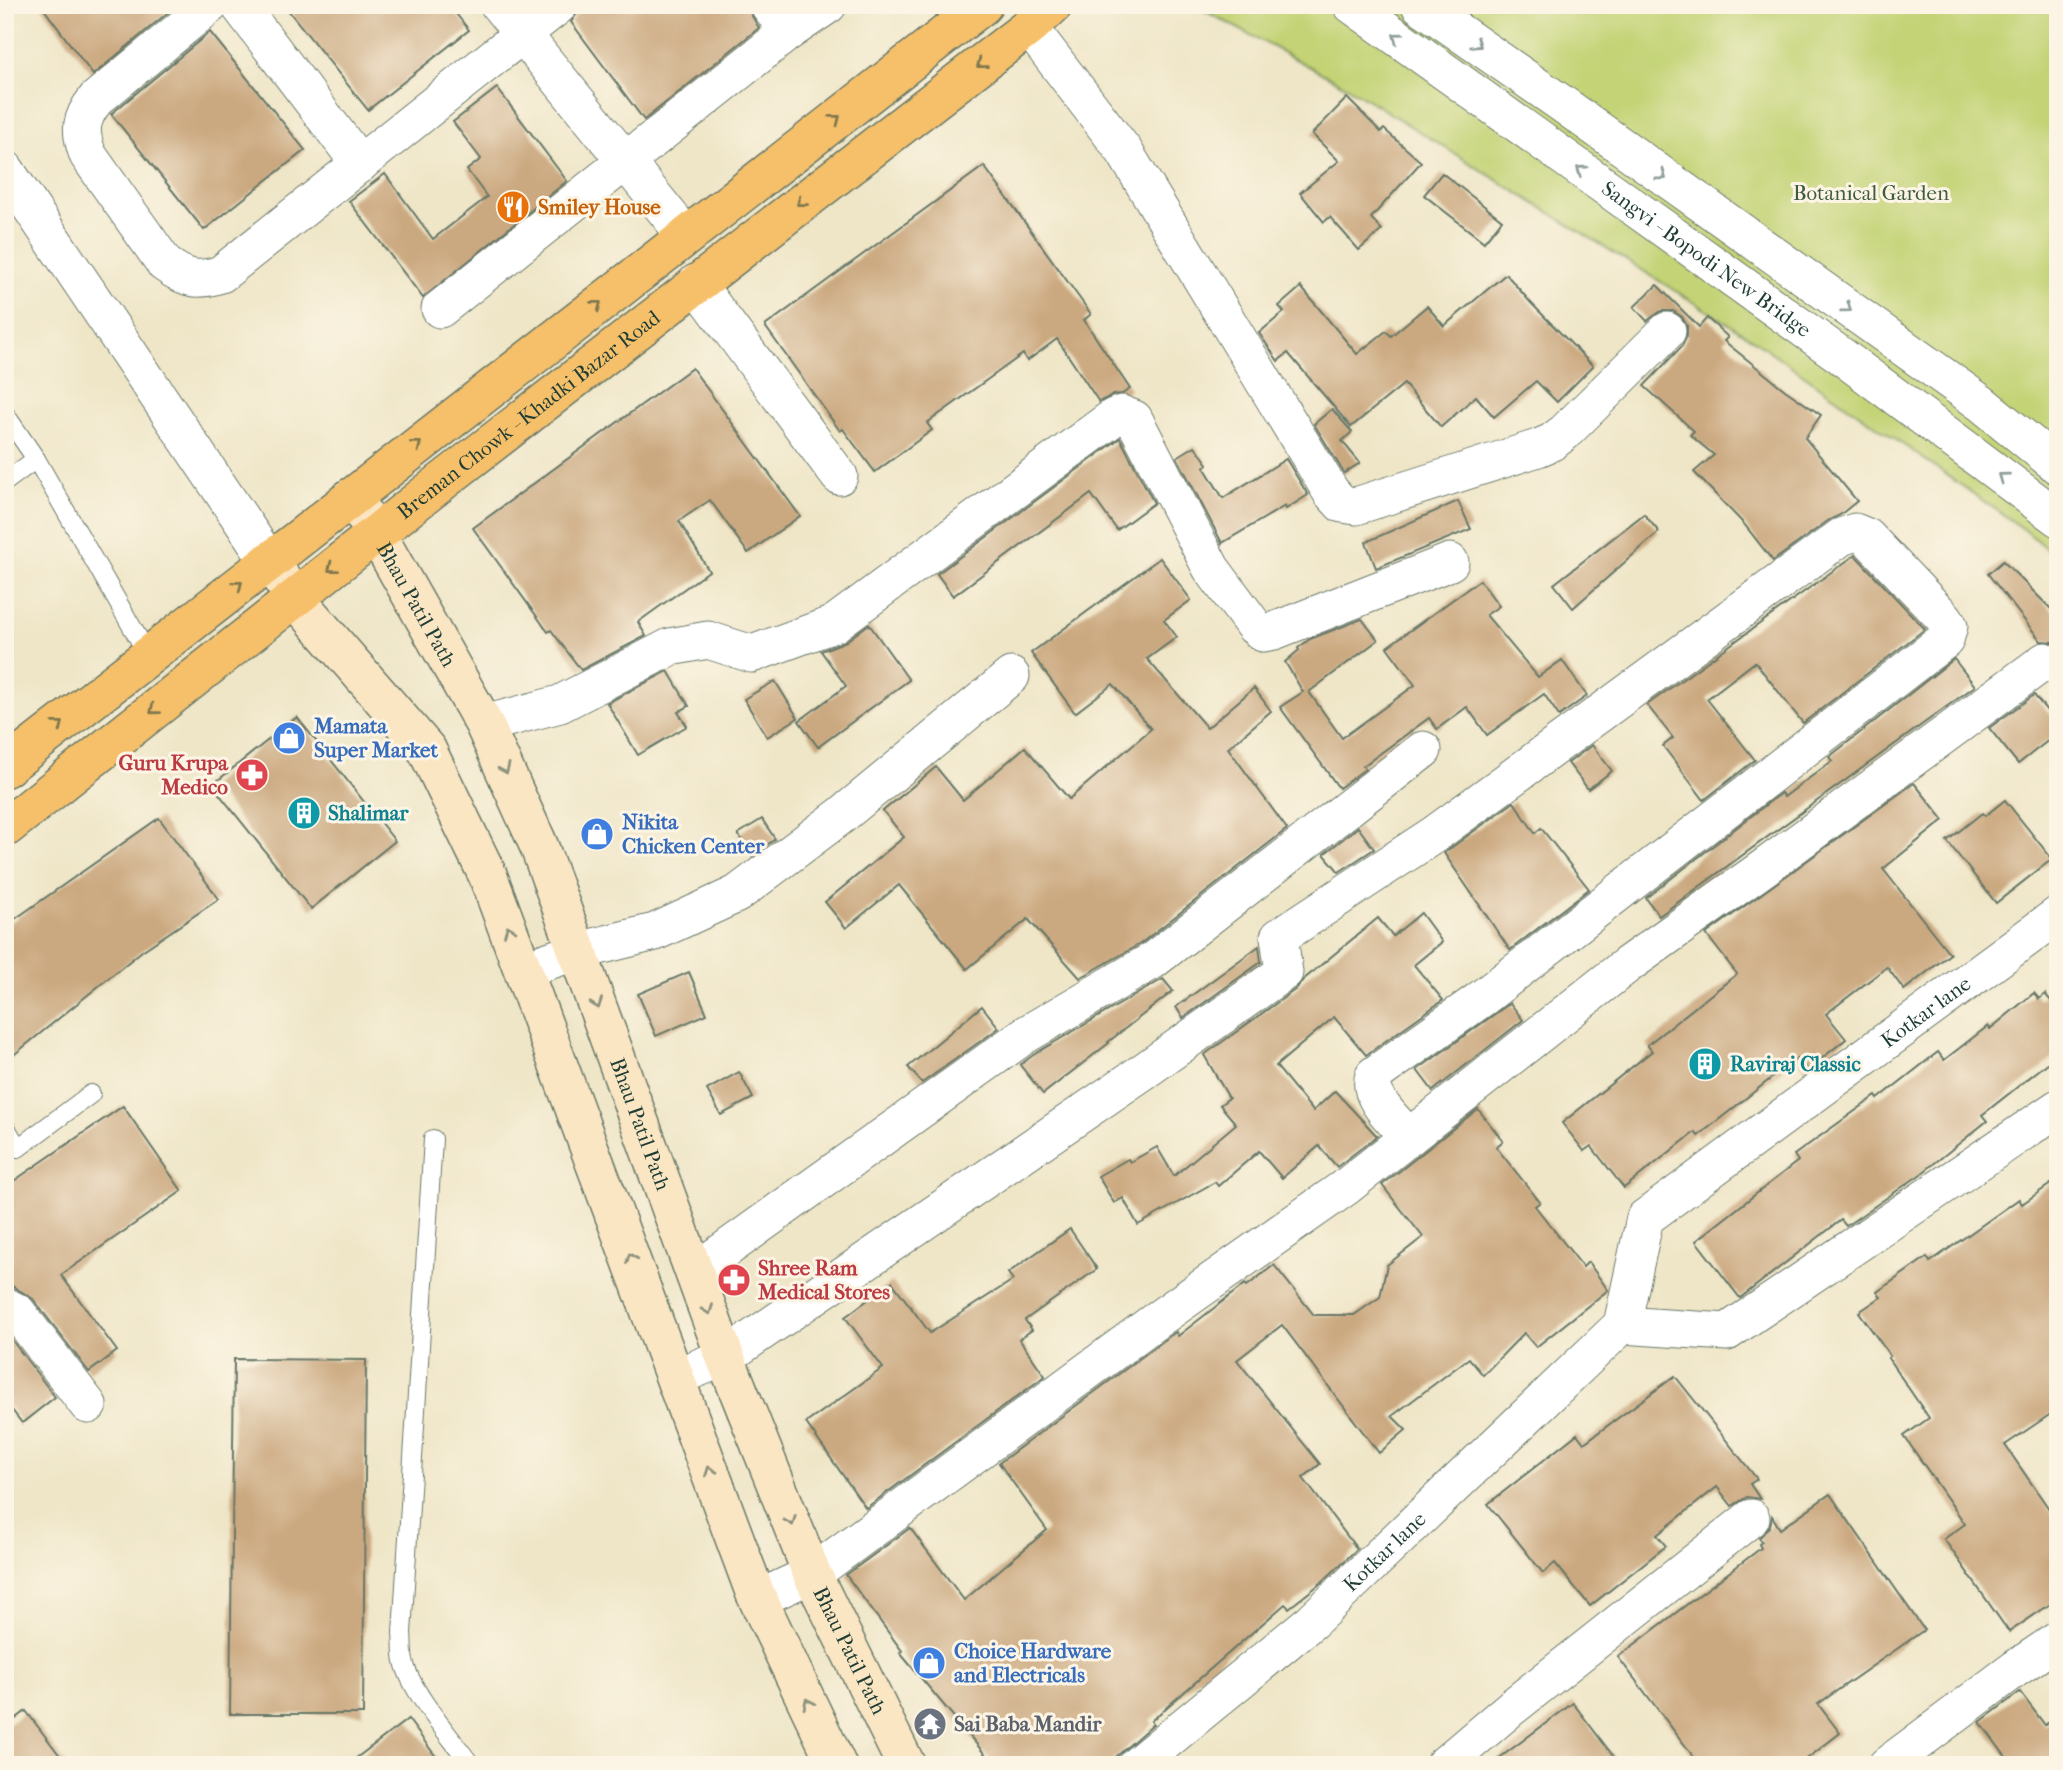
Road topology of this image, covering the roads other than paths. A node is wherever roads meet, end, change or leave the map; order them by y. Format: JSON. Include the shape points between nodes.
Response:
{"nodes":[{"id":1,"x":210,"y":5,"type":"edge"},
{"id":2,"x":239,"y":5,"type":"edge"},
{"id":3,"x":499,"y":5,"type":"edge"},
{"id":4,"x":559,"y":5,"type":"edge"},
{"id":5,"x":828,"y":5,"type":"edge"},
{"id":6,"x":983,"y":5,"type":"edge"},
{"id":7,"x":1352,"y":5,"type":"edge"},
{"id":8,"x":1420,"y":5,"type":"edge"},
{"id":9,"x":1031,"y":13,"type":"edge"},
{"id":10,"x":778,"y":19,"type":"edge"},
{"id":11,"x":523,"y":34,"type":"junction"},
{"id":12,"x":626,"y":162,"type":"junction"},
{"id":13,"x":360,"y":164,"type":"junction"},
{"id":14,"x":5,"y":169,"type":"edge"},
{"id":15,"x":686,"y":236,"type":"junction"},
{"id":16,"x":696,"y":283,"type":"junction"},
{"id":17,"x":440,"y":309,"type":"dead end"},
{"id":18,"x":1667,"y":331,"type":"dead end"},
{"id":19,"x":5,"y":414,"type":"edge"},
{"id":20,"x":36,"y":459,"type":"junction"},
{"id":21,"x":2058,"y":466,"type":"edge"},
{"id":22,"x":839,"y":475,"type":"dead end"},
{"id":23,"x":5,"y":482,"type":"edge"},
{"id":24,"x":351,"y":497,"type":"junction"},
{"id":25,"x":2058,"y":517,"type":"edge"},
{"id":26,"x":376,"y":533,"type":"junction"},
{"id":27,"x":269,"y":561,"type":"junction"},
{"id":28,"x":1450,"y":562,"type":"dead end"},
{"id":29,"x":295,"y":598,"type":"junction"},
{"id":30,"x":148,"y":655,"type":"junction"},
{"id":31,"x":2045,"y":661,"type":"dead end"},
{"id":32,"x":1011,"y":676,"type":"dead end"},
{"id":33,"x":484,"y":724,"type":"junction"},
{"id":34,"x":1423,"y":750,"type":"dead end"},
{"id":35,"x":5,"y":768,"type":"edge"},
{"id":36,"x":5,"y":828,"type":"edge"},
{"id":37,"x":2058,"y":915,"type":"edge"},
{"id":38,"x":578,"y":951,"type":"junction"},
{"id":39,"x":524,"y":970,"type":"junction"},
{"id":40,"x":91,"y":1094,"type":"dead end"},
{"id":41,"x":2058,"y":1108,"type":"edge"},
{"id":42,"x":5,"y":1126,"type":"edge"},
{"id":43,"x":1409,"y":1138,"type":"junction"},
{"id":44,"x":433,"y":1139,"type":"dead end"},
{"id":45,"x":666,"y":1195,"type":"junction"},
{"id":46,"x":615,"y":1215,"type":"junction"},
{"id":47,"x":694,"y":1272,"type":"junction"},
{"id":48,"x":5,"y":1306,"type":"edge"},
{"id":49,"x":1622,"y":1325,"type":"junction"},
{"id":50,"x":725,"y":1357,"type":"junction"},
{"id":51,"x":676,"y":1377,"type":"junction"},
{"id":52,"x":88,"y":1405,"type":"dead end"},
{"id":53,"x":1751,"y":1518,"type":"dead end"},
{"id":54,"x":812,"y":1574,"type":"junction"},
{"id":55,"x":758,"y":1599,"type":"junction"},
{"id":56,"x":2058,"y":1640,"type":"edge"},
{"id":57,"x":471,"y":1765,"type":"edge"},
{"id":58,"x":837,"y":1765,"type":"edge"},
{"id":59,"x":906,"y":1765,"type":"edge"},
{"id":60,"x":1137,"y":1765,"type":"edge"},
{"id":61,"x":1444,"y":1765,"type":"edge"},
{"id":62,"x":1887,"y":1765,"type":"edge"}],
"edges":[{"from":1,"to":13,"type":"street","via":[[96,99],[81,125],[88,155],[165,264],[192,279],[221,274]]},
{"from":2,"to":13,"type":"street"},
{"from":3,"to":11,"type":"street"},
{"from":4,"to":11,"type":"street"},
{"from":5,"to":10,"type":"street"},
{"from":15,"to":6,"type":"main road","one_way":true},
{"from":25,"to":7,"type":"street","name":"Sangvi - Bopodi New Bridge","one_way":true},
{"from":8,"to":21,"type":"street","name":"Sangvi - Bopodi New Bridge","one_way":true,"via":[[1981,403]]},
{"from":9,"to":16,"type":"main road","name":"Breman Chowk - Khadki Bazar Road","one_way":true},
{"from":9,"to":18,"type":"street","via":[[1124,151],[1342,504],[1356,506],[1552,442]]},
{"from":10,"to":12,"type":"street"},
{"from":11,"to":12,"type":"street"},
{"from":11,"to":13,"type":"street"},
{"from":12,"to":15,"type":"street"},
{"from":12,"to":17,"type":"street"},
{"from":14,"to":27,"type":"street"},
{"from":24,"to":15,"type":"main road","one_way":true},
{"from":16,"to":22,"type":"street"},
{"from":16,"to":26,"type":"main road","name":"Breman Chowk - Khadki Bazar Road"},
{"from":19,"to":20,"type":"lane"},
{"from":20,"to":23,"type":"lane"},
{"from":20,"to":30,"type":"lane"},
{"from":24,"to":26,"type":"main road","name":"Bhau Patil Path"},
{"from":24,"to":27,"type":"main road"},
{"from":26,"to":29,"type":"main road","name":"Breman Chowk - Khadki Bazar Road","one_way":true},
{"from":26,"to":33,"type":"main road","name":"Bhau Patil Path"},
{"from":27,"to":29,"type":"main road"},
{"from":30,"to":27,"type":"main road","one_way":true},
{"from":28,"to":33,"type":"street","via":[[1263,633],[1211,568],[1134,419],[1121,414],[834,624],[752,654],[708,640],[670,647],[560,704]]},
{"from":29,"to":36,"type":"main road","name":"Breman Chowk - Khadki Bazar Road","one_way":true},
{"from":39,"to":29,"type":"main road","one_way":true,"via":[[488,876],[427,750]]},
{"from":35,"to":30,"type":"main road","one_way":true},
{"from":31,"to":43,"type":"street","via":[[1627,965]]},
{"from":32,"to":38,"type":"street","via":[[842,815],[737,894],[655,932]]},
{"from":33,"to":38,"type":"main road","name":"Bhau Patil Path","one_way":true,"via":[[540,846]]},
{"from":34,"to":47,"type":"street","via":[[1152,961],[1025,1035]]},
{"from":37,"to":49,"type":"street","name":"Kotkar lane","via":[[1645,1218]]},
{"from":38,"to":39,"type":"street"},
{"from":38,"to":45,"type":"main road","name":"Bhau Patil Path","one_way":true},
{"from":39,"to":46,"type":"main road"},
{"from":40,"to":42,"type":"lane","via":[[18,1148]]},
{"from":41,"to":49,"type":"street","via":[[1727,1332]]},
{"from":43,"to":50,"type":"street","via":[[1375,1097],[1374,1075],[1481,999],[1945,640],[1949,626],[1945,619],[1867,537],[1855,532],[1841,537],[1434,834],[1279,937],[1284,972]]},
{"from":43,"to":54,"type":"street"},
{"from":44,"to":57,"type":"lane","via":[[402,1633],[405,1663],[420,1695]]},
{"from":45,"to":46,"type":"main road"},
{"from":45,"to":47,"type":"main road","name":"Bhau Patil Path"},
{"from":51,"to":46,"type":"main road","one_way":true},
{"from":47,"to":50,"type":"main road","name":"Bhau Patil Path","one_way":true},
{"from":48,"to":52,"type":"street","via":[[17,1312]]},
{"from":49,"to":60,"type":"street","name":"Kotkar lane","via":[[1312,1621]]},
{"from":50,"to":51,"type":"street"},
{"from":50,"to":54,"type":"main road","name":"Bhau Patil Path","one_way":true},
{"from":55,"to":51,"type":"main road","one_way":true},
{"from":53,"to":61,"type":"street"},
{"from":54,"to":55,"type":"street"},
{"from":54,"to":59,"type":"main road","name":"Bhau Patil Path"},
{"from":58,"to":55,"type":"main road","one_way":true},
{"from":56,"to":62,"type":"street"}]}
